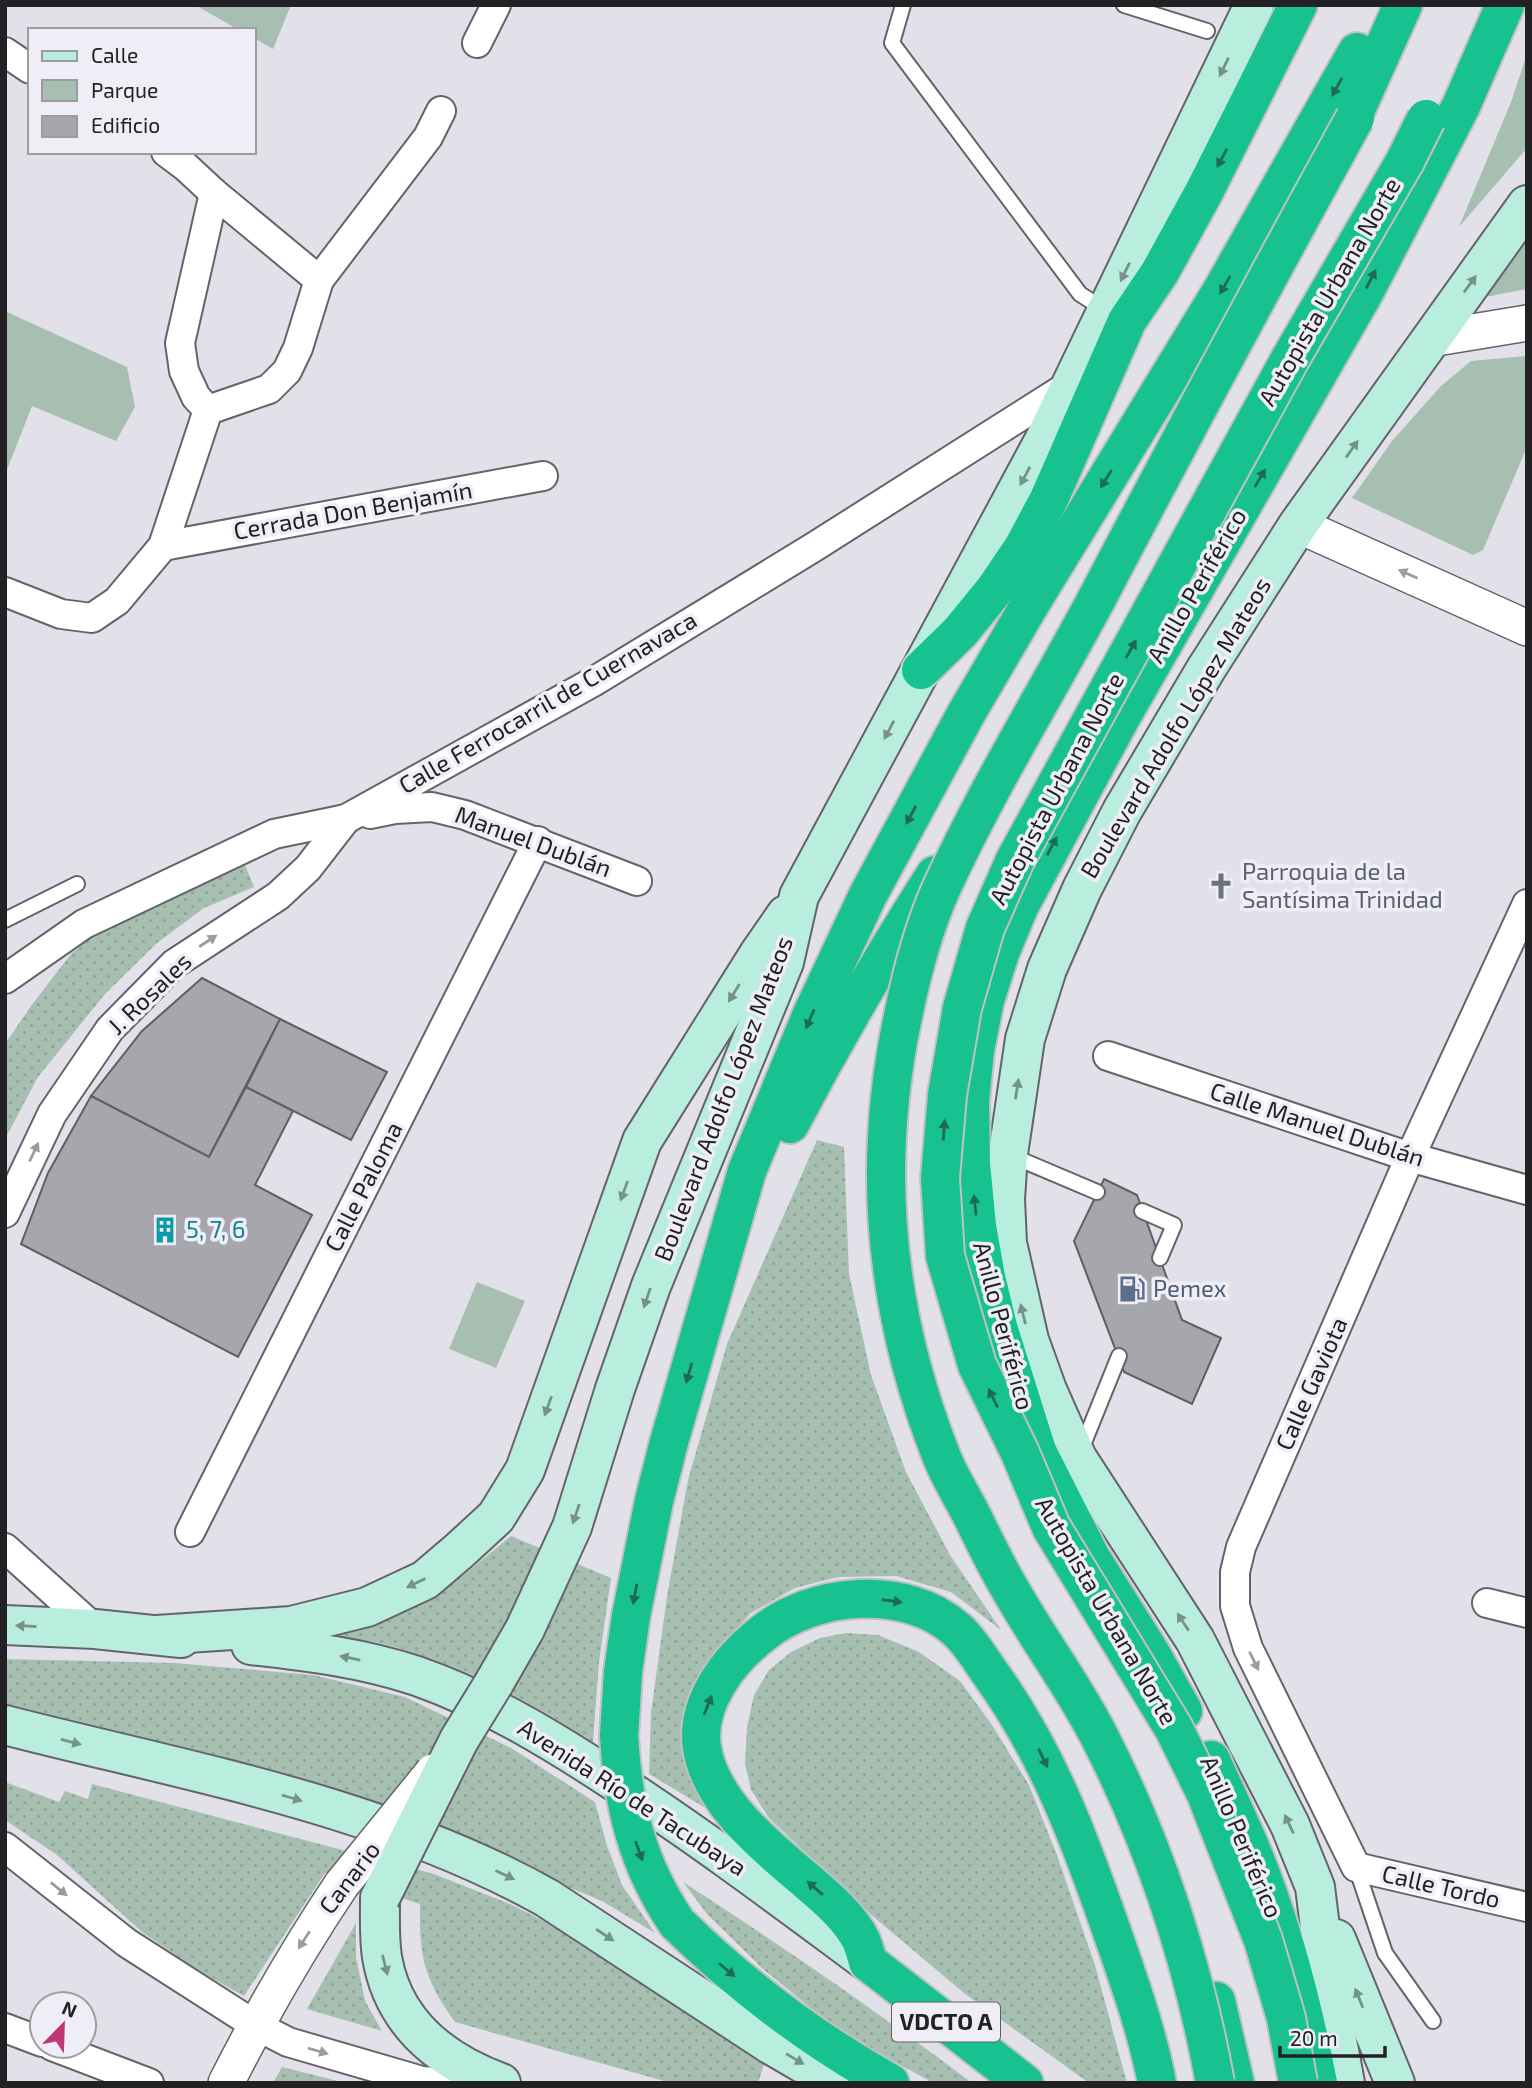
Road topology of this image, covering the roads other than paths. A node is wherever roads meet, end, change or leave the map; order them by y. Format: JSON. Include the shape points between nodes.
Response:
{"nodes":[{"id":1,"x":496,"y":5,"type":"edge"},
{"id":2,"x":903,"y":5,"type":"edge"},
{"id":3,"x":1124,"y":5,"type":"edge"},
{"id":4,"x":1254,"y":5,"type":"edge"},
{"id":5,"x":1298,"y":5,"type":"edge"},
{"id":6,"x":1380,"y":5,"type":"edge"},
{"id":7,"x":1406,"y":5,"type":"edge"},
{"id":8,"x":1479,"y":5,"type":"edge"},
{"id":9,"x":1505,"y":5,"type":"edge"},
{"id":10,"x":1207,"y":31,"type":"dead end"},
{"id":11,"x":477,"y":43,"type":"dead end"},
{"id":12,"x":5,"y":52,"type":"edge"},
{"id":13,"x":28,"y":68,"type":"edge"},
{"id":14,"x":442,"y":111,"type":"dead end"},
{"id":15,"x":169,"y":154,"type":"edge"},
{"id":16,"x":214,"y":193,"type":"junction"},
{"id":17,"x":1527,"y":205,"type":"edge"},
{"id":18,"x":1160,"y":272,"type":"junction"},
{"id":19,"x":319,"y":280,"type":"junction"},
{"id":20,"x":1106,"y":311,"type":"junction"},
{"id":21,"x":1527,"y":323,"type":"edge"},
{"id":22,"x":1430,"y":339,"type":"junction"},
{"id":23,"x":1071,"y":384,"type":"junction"},
{"id":24,"x":208,"y":410,"type":"junction"},
{"id":25,"x":543,"y":476,"type":"dead end"},
{"id":26,"x":1298,"y":525,"type":"junction"},
{"id":27,"x":163,"y":546,"type":"junction"},
{"id":28,"x":5,"y":592,"type":"edge"},
{"id":29,"x":1527,"y":628,"type":"edge"},
{"id":30,"x":921,"y":670,"type":"junction"},
{"id":31,"x":967,"y":712,"type":"junction"},
{"id":32,"x":346,"y":819,"type":"junction"},
{"id":33,"x":538,"y":841,"type":"junction"},
{"id":34,"x":935,"y":875,"type":"junction"},
{"id":35,"x":637,"y":881,"type":"dead end"},
{"id":36,"x":77,"y":884,"type":"dead end"},
{"id":37,"x":799,"y":896,"type":"junction"},
{"id":38,"x":1527,"y":904,"type":"edge"},
{"id":39,"x":5,"y":920,"type":"edge"},
{"id":40,"x":5,"y":979,"type":"edge"},
{"id":41,"x":1108,"y":1056,"type":"dead end"},
{"id":42,"x":1009,"y":1154,"type":"junction"},
{"id":43,"x":1410,"y":1157,"type":"junction"},
{"id":44,"x":1527,"y":1190,"type":"edge"},
{"id":45,"x":1097,"y":1192,"type":"dead end"},
{"id":46,"x":1142,"y":1211,"type":"dead end"},
{"id":47,"x":5,"y":1213,"type":"edge"},
{"id":48,"x":1160,"y":1258,"type":"dead end"},
{"id":49,"x":702,"y":1324,"type":"junction"},
{"id":50,"x":1119,"y":1356,"type":"dead end"},
{"id":51,"x":1077,"y":1458,"type":"junction"},
{"id":52,"x":190,"y":1532,"type":"dead end"},
{"id":53,"x":5,"y":1548,"type":"edge"},
{"id":54,"x":1487,"y":1603,"type":"dead end"},
{"id":55,"x":1527,"y":1613,"type":"edge"},
{"id":56,"x":5,"y":1625,"type":"edge"},
{"id":57,"x":95,"y":1629,"type":"junction"},
{"id":58,"x":157,"y":1635,"type":"junction"},
{"id":59,"x":5,"y":1725,"type":"edge"},
{"id":60,"x":459,"y":1740,"type":"junction"},
{"id":61,"x":5,"y":1847,"type":"edge"},
{"id":62,"x":1356,"y":1867,"type":"junction"},
{"id":63,"x":1315,"y":1887,"type":"junction"},
{"id":64,"x":1527,"y":1907,"type":"edge"},
{"id":65,"x":868,"y":1962,"type":"junction"},
{"id":66,"x":1433,"y":2021,"type":"dead end"},
{"id":67,"x":255,"y":2025,"type":"junction"},
{"id":68,"x":5,"y":2028,"type":"edge"},
{"id":69,"x":28,"y":2037,"type":"edge"},
{"id":70,"x":89,"y":2060,"type":"edge"},
{"id":71,"x":149,"y":2083,"type":"edge"},
{"id":72,"x":226,"y":2083,"type":"edge"},
{"id":73,"x":444,"y":2083,"type":"edge"},
{"id":74,"x":502,"y":2083,"type":"edge"},
{"id":75,"x":837,"y":2083,"type":"edge"},
{"id":76,"x":890,"y":2083,"type":"edge"},
{"id":77,"x":1024,"y":2083,"type":"edge"},
{"id":78,"x":1157,"y":2083,"type":"edge"},
{"id":79,"x":1215,"y":2083,"type":"edge"},
{"id":80,"x":1235,"y":2083,"type":"edge"},
{"id":81,"x":1298,"y":2083,"type":"edge"},
{"id":82,"x":1318,"y":2083,"type":"edge"},
{"id":83,"x":1345,"y":2083,"type":"edge"},
{"id":84,"x":1395,"y":2083,"type":"edge"}],
"edges":[{"from":1,"to":11,"type":"street"},
{"from":2,"to":20,"type":"lane","via":[[892,43],[1080,293]]},
{"from":3,"to":10,"type":"lane"},
{"from":4,"to":20,"type":"main road","name":"Boulevard Adolfo López Mateos","one_way":true},
{"from":5,"to":18,"type":"highway","one_way":true},
{"from":6,"to":31,"type":"highway","one_way":true,"via":[[1221,292]]},
{"from":7,"to":34,"type":"highway","via":[[1213,392]]},
{"from":7,"to":79,"type":"highway","bridge":true,"via":[[1356,118],[940,891],[907,997],[894,1059],[887,1130],[887,1241],[895,1293],[913,1373],[942,1458],[1010,1589],[1098,1735],[1130,1805],[1185,1953]]},
{"from":81,"to":8,"type":"highway","name":"Autopista Urbana Norte","one_way":true,"bridge":true,"via":[[1286,2018],[1263,1940],[1206,1794],[1174,1729],[1051,1527],[976,1365],[945,1256],[940,1178],[947,1095],[962,1008],[985,928],[1015,860],[1290,359],[1405,161]]},
{"from":82,"to":9,"type":"highway","name":"Anillo Periférico","one_way":true,"via":[[1286,1948],[1238,1820],[1211,1760],[1091,1558],[1037,1451],[986,1277],[971,1164],[970,1101],[985,1000],[1019,907],[1120,719],[1365,291],[1461,106]]},
{"from":12,"to":13,"type":"street"},
{"from":14,"to":19,"type":"street","via":[[428,137]]},
{"from":15,"to":16,"type":"street"},
{"from":16,"to":19,"type":"street"},
{"from":16,"to":24,"type":"street","via":[[180,343],[184,371]]},
{"from":22,"to":17,"type":"main road","name":"Boulevard Adolfo López Mateos","one_way":true},
{"from":18,"to":30,"type":"highway","via":[[1127,321],[1024,546],[969,621]]},
{"from":18,"to":31,"type":"highway"},
{"from":19,"to":24,"type":"street","via":[[287,371],[269,389]]},
{"from":20,"to":23,"type":"main road","name":"Boulevard Adolfo López Mateos"},
{"from":21,"to":22,"type":"street"},
{"from":26,"to":22,"type":"main road","name":"Boulevard Adolfo López Mateos","one_way":true},
{"from":23,"to":30,"type":"main road","name":"Boulevard Adolfo López Mateos","one_way":true},
{"from":23,"to":32,"type":"street","name":"Calle Ferrocarril de Cuernavaca","via":[[593,682]]},
{"from":24,"to":27,"type":"street"},
{"from":25,"to":27,"type":"street","name":"Cerrada Don Benjamín"},
{"from":29,"to":26,"type":"street","one_way":true},
{"from":42,"to":26,"type":"main road","name":"Boulevard Adolfo López Mateos","one_way":true,"via":[[1025,1039],[1047,969],[1082,888],[1206,669]]},
{"from":27,"to":28,"type":"street","via":[[117,601],[92,618],[61,614]]},
{"from":30,"to":37,"type":"main road","name":"Boulevard Adolfo López Mateos","one_way":true},
{"from":31,"to":49,"type":"highway","one_way":true,"via":[[868,895],[812,1014],[747,1171]]},
{"from":32,"to":33,"type":"street","name":"Manuel Dublán","via":[[432,807]]},
{"from":32,"to":40,"type":"street","name":"Calle Ferrocarril de Cuernavaca","via":[[274,834],[187,874],[84,924]]},
{"from":47,"to":32,"type":"street","name":"J. Rosales","one_way":true,"via":[[52,1114],[110,1029],[174,964],[278,896],[308,868]]},
{"from":33,"to":35,"type":"street","name":"Manuel Dublán"},
{"from":33,"to":52,"type":"street","name":"Calle Paloma"},
{"from":34,"to":49,"type":"highway","via":[[836,1036],[742,1226]]},
{"from":34,"to":80,"type":"highway","via":[[901,960],[883,1078],[887,1173],[905,1285],[967,1493],[1003,1569],[1125,1771],[1157,1841],[1215,1996]]},
{"from":36,"to":39,"type":"lane"},
{"from":37,"to":58,"type":"main road","one_way":true,"via":[[642,1141],[525,1470],[496,1517],[425,1580],[367,1606],[291,1626]]},
{"from":37,"to":60,"type":"main road","name":"Boulevard Adolfo López Mateos","one_way":true,"bridge":true,"via":[[784,962],[651,1286],[572,1527],[525,1629]]},
{"from":38,"to":43,"type":"street","name":"Calle Gaviota"},
{"from":41,"to":43,"type":"street","name":"Calle Manuel Dublán"},
{"from":42,"to":45,"type":"lane"},
{"from":51,"to":42,"type":"main road","name":"Boulevard Adolfo López Mateos","one_way":true,"via":[[1047,1390],[1017,1294],[1007,1243]]},
{"from":43,"to":44,"type":"street","name":"Calle Manuel Dublán"},
{"from":43,"to":62,"type":"street","name":"Calle Gaviota","one_way":true,"via":[[1241,1547],[1235,1572],[1235,1606],[1248,1648]]},
{"from":46,"to":48,"type":"lane","via":[[1174,1225]]},
{"from":49,"to":76,"type":"highway","one_way":true,"bridge":true,"via":[[668,1442],[623,1672],[621,1770],[634,1837],[659,1895],[677,1923],[711,1956],[824,2043]]},
{"from":50,"to":51,"type":"lane"},
{"from":63,"to":51,"type":"main road","name":"Boulevard Adolfo López Mateos","one_way":true,"via":[[1290,1825],[1195,1640]]},
{"from":53,"to":57,"type":"street"},
{"from":54,"to":55,"type":"street"},
{"from":57,"to":56,"type":"main road","name":"Avenida Río de Tacubaya","one_way":true},
{"from":57,"to":58,"type":"main road","name":"Avenida Río de Tacubaya"},
{"from":65,"to":58,"type":"main road","name":"Avenida Río de Tacubaya","one_way":true,"via":[[562,1746],[463,1694],[350,1657]]},
{"from":59,"to":75,"type":"main road","one_way":true,"via":[[282,1795],[466,1857],[547,1898]]},
{"from":60,"to":67,"type":"street","name":"Canario","one_way":true,"bridge":true,"via":[[342,1884]]},
{"from":60,"to":74,"type":"main road","one_way":true,"bridge":true,"via":[[380,1898],[382,1959],[396,2003],[427,2042]]},
{"from":61,"to":67,"type":"street","one_way":true,"via":[[127,1944]]},
{"from":62,"to":64,"type":"street","name":"Calle Tordo"},
{"from":62,"to":66,"type":"lane","via":[[1385,1953]]},
{"from":63,"to":83,"type":"main road","name":"Boulevard Adolfo López Mateos"},
{"from":84,"to":63,"type":"main road","one_way":true},
{"from":65,"to":77,"type":"highway","number":"VDCTO A"},
{"from":65,"to":78,"type":"highway","one_way":true,"via":[[862,1941],[848,1920],[749,1827],[720,1793],[702,1751],[701,1732],[705,1709],[719,1681],[765,1631],[831,1604],[884,1599],[908,1603],[957,1630],[1013,1705],[1037,1746],[1083,1848]]},
{"from":67,"to":72,"type":"street","name":"Canario"},
{"from":67,"to":73,"type":"street","one_way":true,"via":[[288,2042],[422,2081]]},
{"from":68,"to":69,"type":"street"},
{"from":70,"to":71,"type":"street"}]}
